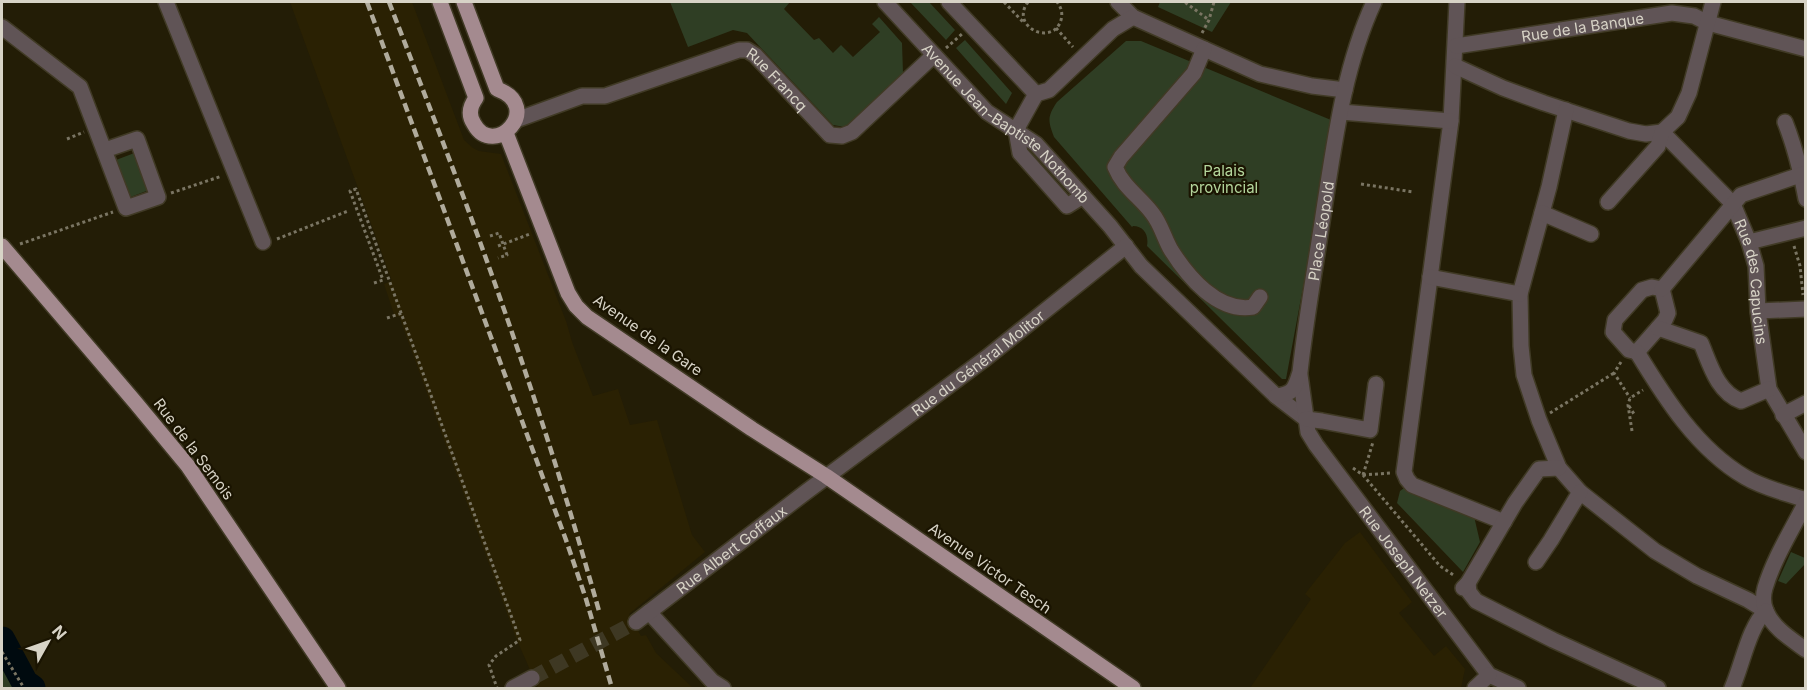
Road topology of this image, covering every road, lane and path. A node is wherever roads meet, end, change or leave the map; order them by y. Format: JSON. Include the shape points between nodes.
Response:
{"nodes":[{"id":1,"x":166,"y":2,"type":"edge"},
{"id":2,"x":440,"y":2,"type":"edge"},
{"id":3,"x":464,"y":2,"type":"edge"},
{"id":4,"x":885,"y":2,"type":"edge"},
{"id":5,"x":949,"y":2,"type":"edge"},
{"id":6,"x":1004,"y":2,"type":"edge"},
{"id":7,"x":1028,"y":2,"type":"edge"},
{"id":8,"x":1057,"y":2,"type":"edge"},
{"id":9,"x":1118,"y":2,"type":"edge"},
{"id":10,"x":1186,"y":2,"type":"edge"},
{"id":11,"x":1214,"y":2,"type":"edge"},
{"id":12,"x":1374,"y":2,"type":"edge"},
{"id":13,"x":1457,"y":2,"type":"edge"},
{"id":14,"x":1713,"y":2,"type":"edge"},
{"id":15,"x":1133,"y":17,"type":"junction"},
{"id":16,"x":1209,"y":20,"type":"junction"},
{"id":17,"x":1708,"y":23,"type":"junction"},
{"id":18,"x":1028,"y":26,"type":"junction"},
{"id":19,"x":2,"y":27,"type":"edge"},
{"id":20,"x":1056,"y":28,"type":"junction"},
{"id":21,"x":962,"y":35,"type":"dead end"},
{"id":22,"x":951,"y":45,"type":"dead end"},
{"id":23,"x":1456,"y":46,"type":"junction"},
{"id":24,"x":1200,"y":48,"type":"junction"},
{"id":25,"x":1806,"y":49,"type":"edge"},
{"id":26,"x":934,"y":55,"type":"junction"},
{"id":27,"x":1083,"y":58,"type":"junction"},
{"id":28,"x":1455,"y":66,"type":"junction"},
{"id":29,"x":1345,"y":90,"type":"junction"},
{"id":30,"x":1036,"y":94,"type":"junction"},
{"id":31,"x":1566,"y":110,"type":"junction"},
{"id":32,"x":1341,"y":112,"type":"junction"},
{"id":33,"x":1451,"y":121,"type":"junction"},
{"id":34,"x":1785,"y":122,"type":"dead end"},
{"id":35,"x":511,"y":126,"type":"junction"},
{"id":36,"x":1016,"y":129,"type":"junction"},
{"id":37,"x":1662,"y":132,"type":"junction"},
{"id":38,"x":105,"y":150,"type":"junction"},
{"id":39,"x":1804,"y":173,"type":"edge"},
{"id":40,"x":226,"y":174,"type":"dead end"},
{"id":41,"x":1385,"y":183,"type":"dead end"},
{"id":42,"x":1361,"y":184,"type":"dead end"},
{"id":43,"x":1384,"y":188,"type":"junction"},
{"id":44,"x":1413,"y":192,"type":"dead end"},
{"id":45,"x":158,"y":197,"type":"junction"},
{"id":46,"x":1806,"y":199,"type":"edge"},
{"id":47,"x":1608,"y":202,"type":"dead end"},
{"id":48,"x":1733,"y":204,"type":"junction"},
{"id":49,"x":126,"y":208,"type":"junction"},
{"id":50,"x":348,"y":211,"type":"dead end"},
{"id":51,"x":1542,"y":213,"type":"junction"},
{"id":52,"x":1806,"y":228,"type":"edge"},
{"id":53,"x":532,"y":233,"type":"dead end"},
{"id":54,"x":1790,"y":233,"type":"junction"},
{"id":55,"x":1591,"y":234,"type":"dead end"},
{"id":56,"x":490,"y":236,"type":"dead end"},
{"id":57,"x":268,"y":240,"type":"joint"},
{"id":58,"x":1749,"y":242,"type":"junction"},
{"id":59,"x":503,"y":244,"type":"junction"},
{"id":60,"x":498,"y":246,"type":"dead end"},
{"id":61,"x":1126,"y":246,"type":"junction"},
{"id":62,"x":3,"y":247,"type":"edge"},
{"id":63,"x":498,"y":258,"type":"dead end"},
{"id":64,"x":1430,"y":277,"type":"junction"},
{"id":65,"x":375,"y":283,"type":"dead end"},
{"id":66,"x":1662,"y":289,"type":"junction"},
{"id":67,"x":1520,"y":294,"type":"junction"},
{"id":68,"x":1260,"y":297,"type":"dead end"},
{"id":69,"x":1805,"y":309,"type":"edge"},
{"id":70,"x":1758,"y":311,"type":"junction"},
{"id":71,"x":402,"y":313,"type":"junction"},
{"id":72,"x":387,"y":318,"type":"dead end"},
{"id":73,"x":1659,"y":328,"type":"junction"},
{"id":74,"x":1633,"y":351,"type":"junction"},
{"id":75,"x":1300,"y":372,"type":"junction"},
{"id":76,"x":1614,"y":373,"type":"junction"},
{"id":77,"x":1372,"y":383,"type":"dead end"},
{"id":78,"x":1656,"y":383,"type":"junction"},
{"id":79,"x":1769,"y":390,"type":"junction"},
{"id":80,"x":1276,"y":396,"type":"junction"},
{"id":81,"x":1630,"y":398,"type":"junction"},
{"id":82,"x":1806,"y":403,"type":"edge"},
{"id":83,"x":1628,"y":405,"type":"junction"},
{"id":84,"x":1634,"y":414,"type":"dead end"},
{"id":85,"x":1783,"y":415,"type":"junction"},
{"id":86,"x":1306,"y":419,"type":"junction"},
{"id":87,"x":1539,"y":420,"type":"junction"},
{"id":88,"x":1632,"y":431,"type":"dead end"},
{"id":89,"x":1806,"y":452,"type":"edge"},
{"id":90,"x":1405,"y":467,"type":"junction"},
{"id":91,"x":1559,"y":468,"type":"junction"},
{"id":92,"x":826,"y":476,"type":"junction"},
{"id":93,"x":1580,"y":492,"type":"junction"},
{"id":94,"x":1806,"y":501,"type":"edge"},
{"id":95,"x":1504,"y":522,"type":"junction"},
{"id":96,"x":1536,"y":562,"type":"dead end"},
{"id":97,"x":1465,"y":586,"type":"junction"},
{"id":98,"x":1766,"y":611,"type":"junction"},
{"id":99,"x":649,"y":612,"type":"junction"},
{"id":100,"x":636,"y":622,"type":"tunnel mouth"},
{"id":101,"x":1806,"y":650,"type":"edge"},
{"id":102,"x":2,"y":652,"type":"edge"},
{"id":103,"x":1490,"y":675,"type":"junction"},
{"id":104,"x":532,"y":678,"type":"tunnel mouth"},
{"id":105,"x":24,"y":688,"type":"edge"},
{"id":106,"x":338,"y":688,"type":"edge"},
{"id":107,"x":497,"y":688,"type":"edge"},
{"id":108,"x":513,"y":688,"type":"edge"},
{"id":109,"x":723,"y":688,"type":"edge"},
{"id":110,"x":1133,"y":688,"type":"edge"},
{"id":111,"x":1476,"y":688,"type":"edge"},
{"id":112,"x":1518,"y":688,"type":"edge"},
{"id":113,"x":1658,"y":688,"type":"edge"},
{"id":114,"x":1732,"y":688,"type":"edge"}],
"edges":[{"from":1,"to":57,"type":"street"},
{"from":2,"to":35,"type":"main road","via":[[476,98],[471,118],[478,130],[490,136],[497,136]]},
{"from":3,"to":35,"type":"main road","name":"Avenue de la Gare","via":[[497,89],[514,101],[517,114]]},
{"from":4,"to":26,"type":"street","name":"Avenue Jean-Baptiste Nothomb"},
{"from":5,"to":30,"type":"street"},
{"from":6,"to":18,"type":"path"},
{"from":7,"to":18,"type":"path","via":[[1023,12]]},
{"from":8,"to":20,"type":"path","via":[[1062,18]]},
{"from":9,"to":15,"type":"street"},
{"from":10,"to":16,"type":"path"},
{"from":11,"to":16,"type":"path"},
{"from":12,"to":29,"type":"street","name":"Place Léopold","via":[[1351,59]]},
{"from":13,"to":23,"type":"street"},
{"from":14,"to":17,"type":"street"},
{"from":15,"to":24,"type":"street"},
{"from":15,"to":27,"type":"street","via":[[1113,29]]},
{"from":16,"to":24,"type":"path"},
{"from":17,"to":23,"type":"street","name":"Rue de la Banque","via":[[1695,16],[1672,13]]},
{"from":17,"to":25,"type":"street","name":"Rue de la Banque"},
{"from":17,"to":37,"type":"street","via":[[1689,93],[1677,117]]},
{"from":18,"to":20,"type":"path","via":[[1042,33]]},
{"from":19,"to":38,"type":"street","via":[[80,87]]},
{"from":20,"to":27,"type":"path"},
{"from":21,"to":22,"type":"path"},
{"from":23,"to":28,"type":"street"},
{"from":24,"to":29,"type":"street","via":[[1260,74]]},
{"from":24,"to":68,"type":"street","via":[[1194,73],[1115,167],[1118,176],[1162,227],[1182,266],[1208,293],[1242,309],[1253,307]]},
{"from":26,"to":35,"type":"street","name":"Rue Francq","via":[[852,132],[842,136],[830,135],[747,50],[605,96],[573,98]]},
{"from":26,"to":36,"type":"street","name":"Avenue Jean-Baptiste Nothomb","via":[[987,112]]},
{"from":27,"to":30,"type":"street","via":[[1049,90]]},
{"from":28,"to":31,"type":"street"},
{"from":28,"to":33,"type":"street"},
{"from":29,"to":32,"type":"street","name":"Place Léopold"},
{"from":30,"to":36,"type":"street"},
{"from":31,"to":37,"type":"street","via":[[1646,134]]},
{"from":31,"to":51,"type":"street"},
{"from":32,"to":33,"type":"street"},
{"from":32,"to":75,"type":"street","name":"Place Léopold"},
{"from":33,"to":64,"type":"street"},
{"from":34,"to":39,"type":"street"},
{"from":35,"to":92,"type":"main road","name":"Avenue de la Gare","via":[[568,293],[576,306],[610,333]]},
{"from":36,"to":61,"type":"street","name":"Avenue Jean-Baptiste Nothomb","via":[[1036,144]]},
{"from":37,"to":47,"type":"street","via":[[1658,146]]},
{"from":37,"to":48,"type":"street","name":"Rue des Capucins"},
{"from":38,"to":45,"type":"street","via":[[137,139]]},
{"from":38,"to":49,"type":"street"},
{"from":39,"to":46,"type":"street"},
{"from":39,"to":48,"type":"street","via":[[1741,195]]},
{"from":40,"to":45,"type":"path"},
{"from":41,"to":43,"type":"path"},
{"from":42,"to":43,"type":"path"},
{"from":43,"to":44,"type":"path"},
{"from":45,"to":49,"type":"street"},
{"from":48,"to":58,"type":"street","name":"Rue des Capucins"},
{"from":48,"to":66,"type":"street"},
{"from":49,"to":62,"type":"path"},
{"from":50,"to":57,"type":"path"},
{"from":51,"to":55,"type":"street"},
{"from":51,"to":67,"type":"street"},
{"from":52,"to":54,"type":"street"},
{"from":53,"to":59,"type":"path"},
{"from":54,"to":58,"type":"street"},
{"from":54,"to":69,"type":"path","via":[[1800,266]]},
{"from":56,"to":59,"type":"path","via":[[500,233]]},
{"from":58,"to":70,"type":"street","name":"Rue des Capucins","via":[[1756,266]]},
{"from":59,"to":60,"type":"path"},
{"from":59,"to":63,"type":"path","via":[[507,255]]},
{"from":61,"to":80,"type":"street","via":[[1141,266]]},
{"from":61,"to":92,"type":"street","name":"Rue du Général Molitor","via":[[986,358]]},
{"from":62,"to":106,"type":"main road","name":"Rue de la Semois","via":[[188,466]]},
{"from":64,"to":67,"type":"street"},
{"from":64,"to":90,"type":"street"},
{"from":65,"to":71,"type":"path","via":[[383,280],[350,191],[356,189]]},
{"from":66,"to":73,"type":"street","via":[[1668,313]]},
{"from":66,"to":74,"type":"street","via":[[1642,290],[1615,320],[1613,332]]},
{"from":67,"to":87,"type":"street","via":[[1524,375]]},
{"from":69,"to":70,"type":"street"},
{"from":70,"to":79,"type":"street","name":"Rue des Capucins"},
{"from":71,"to":72,"type":"path"},
{"from":71,"to":107,"type":"path","via":[[520,640],[495,656],[489,665]]},
{"from":73,"to":74,"type":"street"},
{"from":73,"to":79,"type":"street","via":[[1701,343],[1713,372],[1733,398],[1741,400]]},
{"from":74,"to":76,"type":"path"},
{"from":74,"to":78,"type":"street"},
{"from":75,"to":80,"type":"street","via":[[1295,388],[1287,395]]},
{"from":75,"to":86,"type":"street","name":"Rue Joseph Netzer"},
{"from":76,"to":81,"type":"path"},
{"from":76,"to":87,"type":"path"},
{"from":77,"to":86,"type":"street","via":[[1364,424],[1316,414]]},
{"from":78,"to":81,"type":"path"},
{"from":78,"to":94,"type":"street","via":[[1721,462],[1747,479]]},
{"from":79,"to":85,"type":"street","name":"Rue des Capucins"},
{"from":80,"to":86,"type":"street"},
{"from":81,"to":83,"type":"path"},
{"from":82,"to":85,"type":"street"},
{"from":83,"to":84,"type":"path"},
{"from":83,"to":88,"type":"path"},
{"from":85,"to":89,"type":"street","name":"Rue des Capucins"},
{"from":86,"to":103,"type":"street","name":"Rue Joseph Netzer","via":[[1316,445]]},
{"from":87,"to":91,"type":"street"},
{"from":90,"to":95,"type":"street","via":[[1412,485]]},
{"from":90,"to":97,"type":"path","via":[[1363,475],[1440,566]]},
{"from":91,"to":93,"type":"street"},
{"from":91,"to":95,"type":"street","via":[[1539,470]]},
{"from":92,"to":99,"type":"street","name":"Rue Albert Goffaux"},
{"from":92,"to":110,"type":"main road","name":"Avenue Victor Tesch"},
{"from":93,"to":96,"type":"street","via":[[1546,537]]},
{"from":93,"to":98,"type":"street","via":[[1655,551]]},
{"from":94,"to":98,"type":"street","via":[[1765,589]]},
{"from":95,"to":97,"type":"street"},
{"from":97,"to":113,"type":"street","via":[[1476,601]]},
{"from":98,"to":101,"type":"street","via":[[1782,632]]},
{"from":98,"to":114,"type":"street","via":[[1755,624]]},
{"from":99,"to":100,"type":"street","name":"Rue Albert Goffaux"},
{"from":99,"to":109,"type":"street"},
{"from":102,"to":105,"type":"path"},
{"from":103,"to":111,"type":"street"},
{"from":103,"to":112,"type":"street","name":"Rue Joseph Netzer"},
{"from":104,"to":108,"type":"street"}]}
